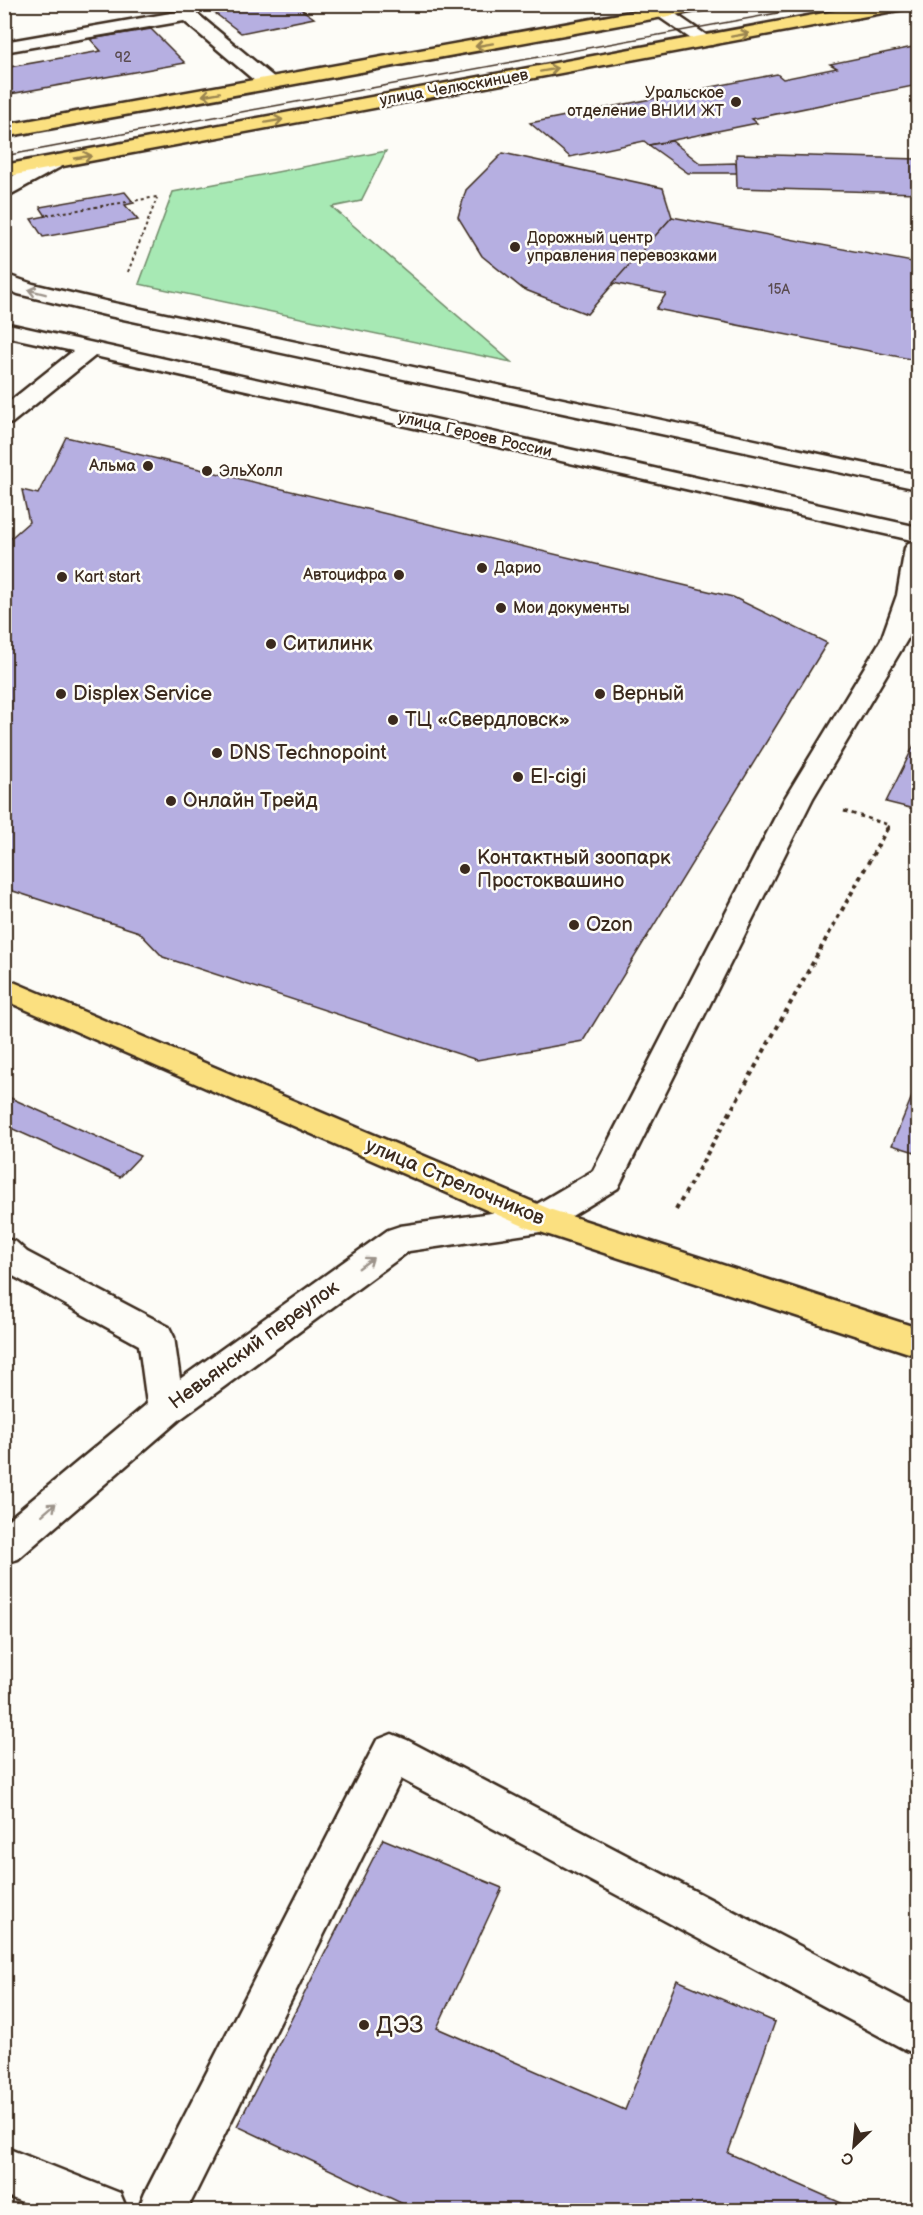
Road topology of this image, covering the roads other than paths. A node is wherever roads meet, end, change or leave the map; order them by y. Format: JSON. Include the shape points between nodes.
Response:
{"nodes":[{"id":1,"x":707,"y":4,"type":"edge"},
{"id":2,"x":904,"y":4,"type":"edge"},
{"id":3,"x":654,"y":9,"type":"edge"},
{"id":4,"x":181,"y":10,"type":"edge"},
{"id":5,"x":706,"y":41,"type":"junction"},
{"id":6,"x":4,"y":47,"type":"edge"},
{"id":7,"x":269,"y":84,"type":"junction"},
{"id":8,"x":4,"y":131,"type":"edge"},
{"id":9,"x":57,"y":161,"type":"junction"},
{"id":10,"x":4,"y":171,"type":"edge"},
{"id":11,"x":4,"y":192,"type":"edge"},
{"id":12,"x":4,"y":280,"type":"edge"},
{"id":13,"x":51,"y":318,"type":"junction"},
{"id":14,"x":4,"y":329,"type":"edge"},
{"id":15,"x":92,"y":348,"type":"junction"},
{"id":16,"x":4,"y":418,"type":"edge"},
{"id":17,"x":918,"y":482,"type":"edge"},
{"id":18,"x":918,"y":534,"type":"edge"},
{"id":19,"x":918,"y":548,"type":"edge"},
{"id":20,"x":914,"y":596,"type":"edge"},
{"id":21,"x":4,"y":988,"type":"edge"},
{"id":22,"x":540,"y":1219,"type":"junction"},
{"id":23,"x":4,"y":1251,"type":"edge"},
{"id":24,"x":918,"y":1342,"type":"edge"},
{"id":25,"x":166,"y":1408,"type":"junction"},
{"id":26,"x":4,"y":1547,"type":"edge"},
{"id":27,"x":918,"y":2032,"type":"edge"},
{"id":28,"x":4,"y":2171,"type":"edge"},
{"id":29,"x":104,"y":2211,"type":"edge"},
{"id":30,"x":162,"y":2211,"type":"edge"}],
"edges":[{"from":1,"to":3,"type":"main road","name":"улица Челюскинцев"},
{"from":5,"to":2,"type":"main road","name":"улица Челюскинцев","one_way":true},
{"from":3,"to":5,"type":"street"},
{"from":3,"to":7,"type":"main road","name":"улица Челюскинцев","one_way":true},
{"from":4,"to":6,"type":"street"},
{"from":4,"to":7,"type":"street"},
{"from":9,"to":5,"type":"main road","name":"улица Челюскинцев","one_way":true},
{"from":7,"to":8,"type":"main road","name":"улица Челюскинцев","one_way":true},
{"from":9,"to":10,"type":"main road","name":"улица Челюскинцев"},
{"from":9,"to":11,"type":"street"},
{"from":13,"to":12,"type":"street","name":"улица Героев России","one_way":true,"via":[[26,289]]},
{"from":13,"to":14,"type":"street","name":"улица Героев России"},
{"from":13,"to":15,"type":"street","name":"улица Героев России"},
{"from":13,"to":17,"type":"street","name":"улица Героев России"},
{"from":15,"to":16,"type":"street"},
{"from":15,"to":18,"type":"street","name":"улица Героев России"},
{"from":19,"to":20,"type":"street"},
{"from":20,"to":22,"type":"street","via":[[894,640],[798,798],[606,1179]]},
{"from":21,"to":22,"type":"main road","name":"улица Стрелочников"},
{"from":22,"to":24,"type":"main road","name":"улица Стрелочников"},
{"from":25,"to":22,"type":"street","name":"Невьянский переулок","one_way":true,"via":[[400,1239]]},
{"from":23,"to":25,"type":"street","via":[[15,1261],[156,1337]]},
{"from":26,"to":25,"type":"street","name":"Невьянский переулок","one_way":true},
{"from":27,"to":30,"type":"street","via":[[392,1753]]},
{"from":28,"to":29,"type":"street"}]}
